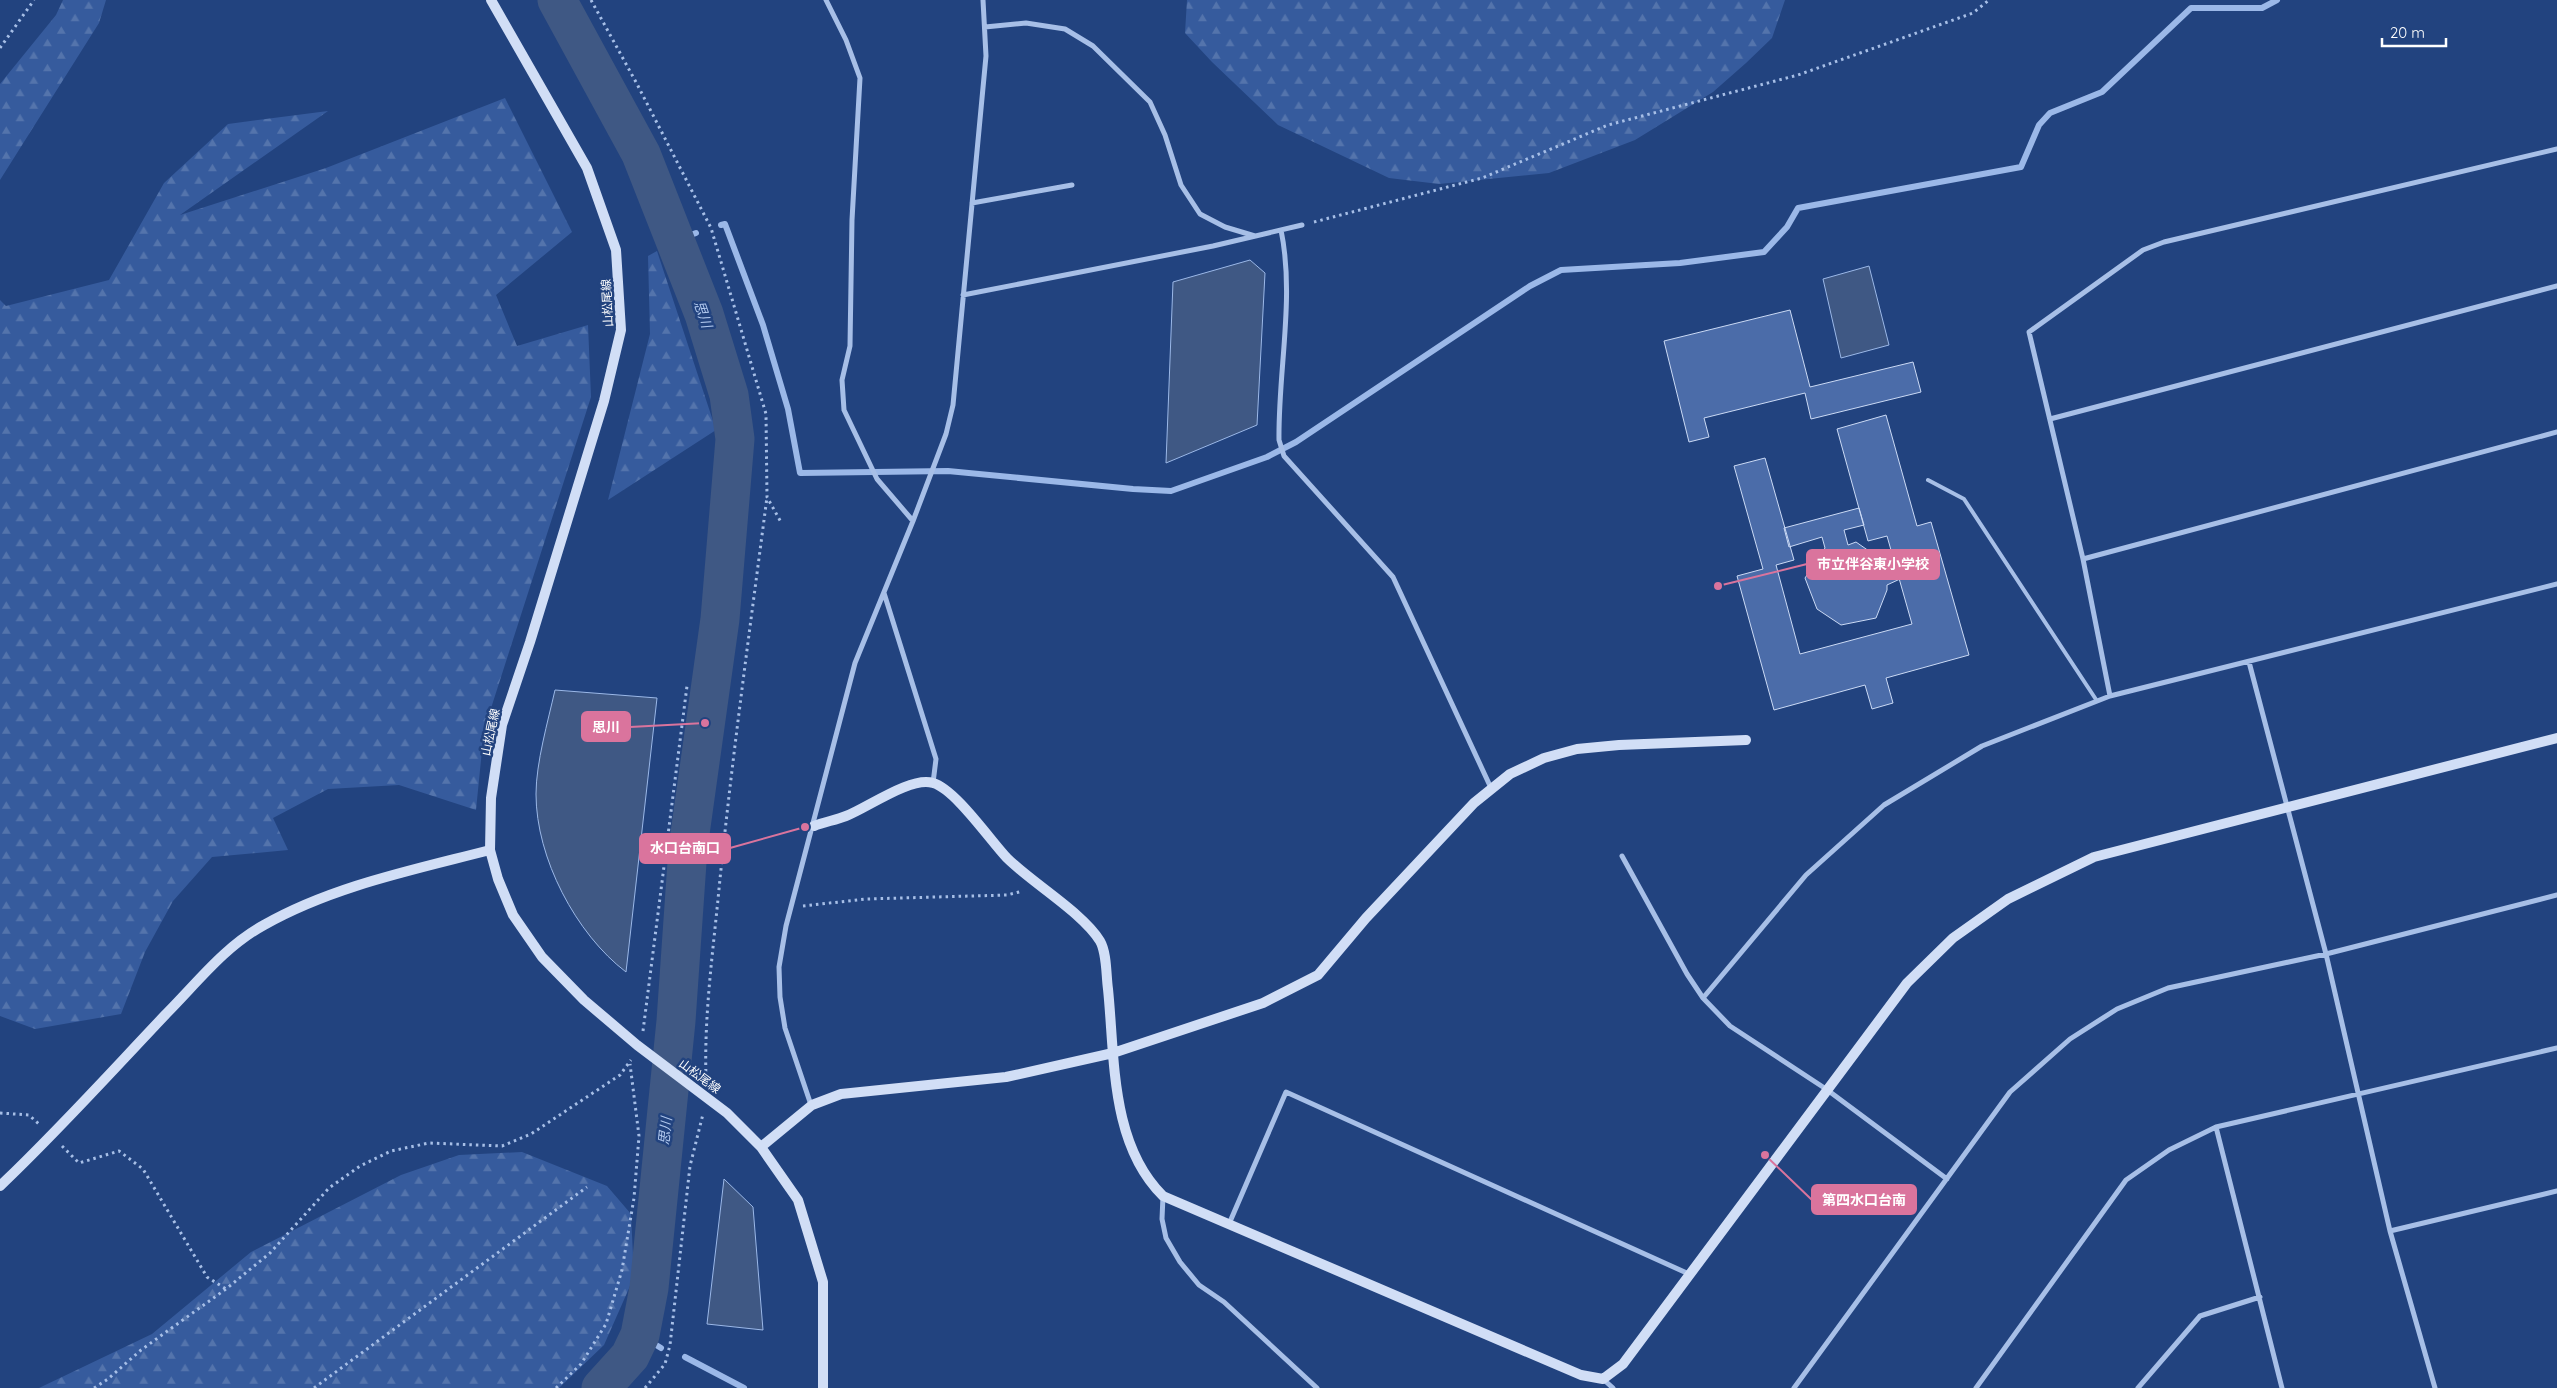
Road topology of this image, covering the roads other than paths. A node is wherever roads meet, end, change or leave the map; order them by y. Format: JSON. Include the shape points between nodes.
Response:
{"nodes":[{"id":1,"x":491,"y":0,"type":"edge"},
{"id":2,"x":826,"y":0,"type":"edge"},
{"id":3,"x":983,"y":0,"type":"edge"},
{"id":4,"x":985,"y":27,"type":"junction"},
{"id":5,"x":2557,"y":149,"type":"edge"},
{"id":6,"x":1072,"y":185,"type":"dead end"},
{"id":7,"x":972,"y":203,"type":"junction"},
{"id":8,"x":1302,"y":225,"type":"road end"},
{"id":9,"x":1281,"y":230,"type":"junction"},
{"id":10,"x":1255,"y":236,"type":"junction"},
{"id":11,"x":2557,"y":286,"type":"edge"},
{"id":12,"x":964,"y":295,"type":"junction"},
{"id":13,"x":2050,"y":419,"type":"junction"},
{"id":14,"x":2557,"y":432,"type":"edge"},
{"id":15,"x":1928,"y":480,"type":"dead end"},
{"id":16,"x":913,"y":521,"type":"junction"},
{"id":17,"x":2083,"y":559,"type":"junction"},
{"id":18,"x":2557,"y":584,"type":"edge"},
{"id":19,"x":884,"y":593,"type":"junction"},
{"id":20,"x":2249,"y":662,"type":"junction"},
{"id":21,"x":2110,"y":696,"type":"junction"},
{"id":22,"x":2098,"y":701,"type":"junction"},
{"id":23,"x":2557,"y":738,"type":"edge"},
{"id":24,"x":1746,"y":740,"type":"dead end"},
{"id":25,"x":933,"y":783,"type":"junction"},
{"id":26,"x":1491,"y":788,"type":"junction"},
{"id":27,"x":2288,"y":806,"type":"junction"},
{"id":28,"x":814,"y":826,"type":"junction"},
{"id":29,"x":490,"y":850,"type":"junction"},
{"id":30,"x":1622,"y":856,"type":"dead end"},
{"id":31,"x":2557,"y":895,"type":"edge"},
{"id":32,"x":2326,"y":954,"type":"junction"},
{"id":33,"x":1703,"y":998,"type":"junction"},
{"id":34,"x":2557,"y":1048,"type":"edge"},
{"id":35,"x":1113,"y":1053,"type":"junction"},
{"id":36,"x":1826,"y":1089,"type":"junction"},
{"id":37,"x":2359,"y":1095,"type":"junction"},
{"id":38,"x":812,"y":1105,"type":"junction"},
{"id":39,"x":2216,"y":1128,"type":"junction"},
{"id":40,"x":761,"y":1147,"type":"junction"},
{"id":41,"x":1947,"y":1179,"type":"junction"},
{"id":42,"x":0,"y":1186,"type":"edge"},
{"id":43,"x":2557,"y":1191,"type":"edge"},
{"id":44,"x":1163,"y":1196,"type":"junction"},
{"id":45,"x":1229,"y":1224,"type":"junction"},
{"id":46,"x":2390,"y":1231,"type":"junction"},
{"id":47,"x":1690,"y":1275,"type":"junction"},
{"id":48,"x":2260,"y":1297,"type":"junction"},
{"id":49,"x":1603,"y":1379,"type":"junction"},
{"id":50,"x":823,"y":1388,"type":"edge"},
{"id":51,"x":1317,"y":1388,"type":"edge"},
{"id":52,"x":1613,"y":1388,"type":"edge"},
{"id":53,"x":1794,"y":1388,"type":"edge"},
{"id":54,"x":1976,"y":1388,"type":"edge"},
{"id":55,"x":2138,"y":1388,"type":"edge"},
{"id":56,"x":2282,"y":1388,"type":"edge"},
{"id":57,"x":2435,"y":1388,"type":"edge"}],
"edges":[{"from":1,"to":29,"type":"street","name":"山松尾線","via":[[587,168],[616,250],[621,330],[601,410],[502,725],[490,798]]},
{"from":2,"to":16,"type":"street","via":[[860,78],[852,220],[850,346],[842,380],[844,410],[877,479]]},
{"from":3,"to":4,"type":"street"},
{"from":4,"to":7,"type":"street","via":[[986,56]]},
{"from":4,"to":10,"type":"street","via":[[1026,23],[1065,28],[1094,46],[1150,102],[1165,135],[1181,185],[1200,214],[1225,227]]},
{"from":5,"to":13,"type":"street","via":[[2164,242],[2143,250],[2029,332]]},
{"from":6,"to":7,"type":"street"},
{"from":7,"to":12,"type":"street"},
{"from":8,"to":9,"type":"street"},
{"from":9,"to":10,"type":"street"},
{"from":9,"to":26,"type":"street","via":[[1286,254],[1286,283],[1279,440],[1284,456],[1393,577]]},
{"from":10,"to":12,"type":"street"},
{"from":11,"to":13,"type":"street"},
{"from":12,"to":16,"type":"street","via":[[953,405]]},
{"from":13,"to":17,"type":"street"},
{"from":14,"to":17,"type":"street"},
{"from":15,"to":22,"type":"lane","via":[[1964,499]]},
{"from":16,"to":19,"type":"street"},
{"from":17,"to":21,"type":"street"},
{"from":18,"to":20,"type":"street"},
{"from":19,"to":25,"type":"street","via":[[936,759]]},
{"from":19,"to":28,"type":"street","via":[[855,663]]},
{"from":20,"to":21,"type":"street"},
{"from":20,"to":27,"type":"street"},
{"from":21,"to":22,"type":"street"},
{"from":22,"to":33,"type":"street","via":[[1982,746],[1884,805],[1806,875]]},
{"from":23,"to":27,"type":"street"},
{"from":24,"to":26,"type":"street","via":[[1619,744],[1577,749],[1527,766]]},
{"from":25,"to":28,"type":"street","via":[[918,783],[846,816]]},
{"from":25,"to":35,"type":"street","via":[[948,792],[1007,858],[1101,942]]},
{"from":26,"to":35,"type":"street","via":[[1366,918],[1318,975],[1263,1004]]},
{"from":27,"to":32,"type":"street"},
{"from":27,"to":36,"type":"street","via":[[2094,857],[2008,899],[1954,938],[1907,983]]},
{"from":28,"to":38,"type":"street","via":[[779,967],[785,1028]]},
{"from":29,"to":40,"type":"street","name":"山松尾線","via":[[513,915],[542,957],[584,1000],[727,1113]]},
{"from":29,"to":42,"type":"street","via":[[338,892],[262,926],[203,973]]},
{"from":30,"to":33,"type":"street"},
{"from":31,"to":32,"type":"street"},
{"from":32,"to":37,"type":"street"},
{"from":32,"to":41,"type":"street","via":[[2168,988],[2117,1009],[2070,1039],[2010,1092]]},
{"from":33,"to":36,"type":"street","via":[[1730,1026]]},
{"from":34,"to":37,"type":"street"},
{"from":35,"to":38,"type":"street","via":[[1006,1077],[842,1094]]},
{"from":35,"to":44,"type":"street","via":[[1114,1073],[1129,1135],[1152,1184]]},
{"from":36,"to":41,"type":"street"},
{"from":36,"to":47,"type":"street"},
{"from":37,"to":39,"type":"street"},
{"from":37,"to":46,"type":"street"},
{"from":38,"to":40,"type":"street"},
{"from":39,"to":48,"type":"street"},
{"from":39,"to":54,"type":"street","via":[[2169,1150],[2126,1180]]},
{"from":40,"to":50,"type":"street","name":"山松尾線","via":[[798,1200],[823,1282]]},
{"from":41,"to":53,"type":"street"},
{"from":43,"to":46,"type":"street"},
{"from":44,"to":45,"type":"street"},
{"from":44,"to":51,"type":"street","via":[[1162,1219],[1166,1238],[1198,1285],[1224,1302]]},
{"from":45,"to":47,"type":"street","via":[[1286,1092]]},
{"from":45,"to":49,"type":"street","via":[[1581,1375]]},
{"from":46,"to":57,"type":"street"},
{"from":47,"to":49,"type":"street","via":[[1623,1364]]},
{"from":48,"to":55,"type":"street","via":[[2200,1316]]},
{"from":48,"to":56,"type":"street"},
{"from":49,"to":52,"type":"street"}]}
